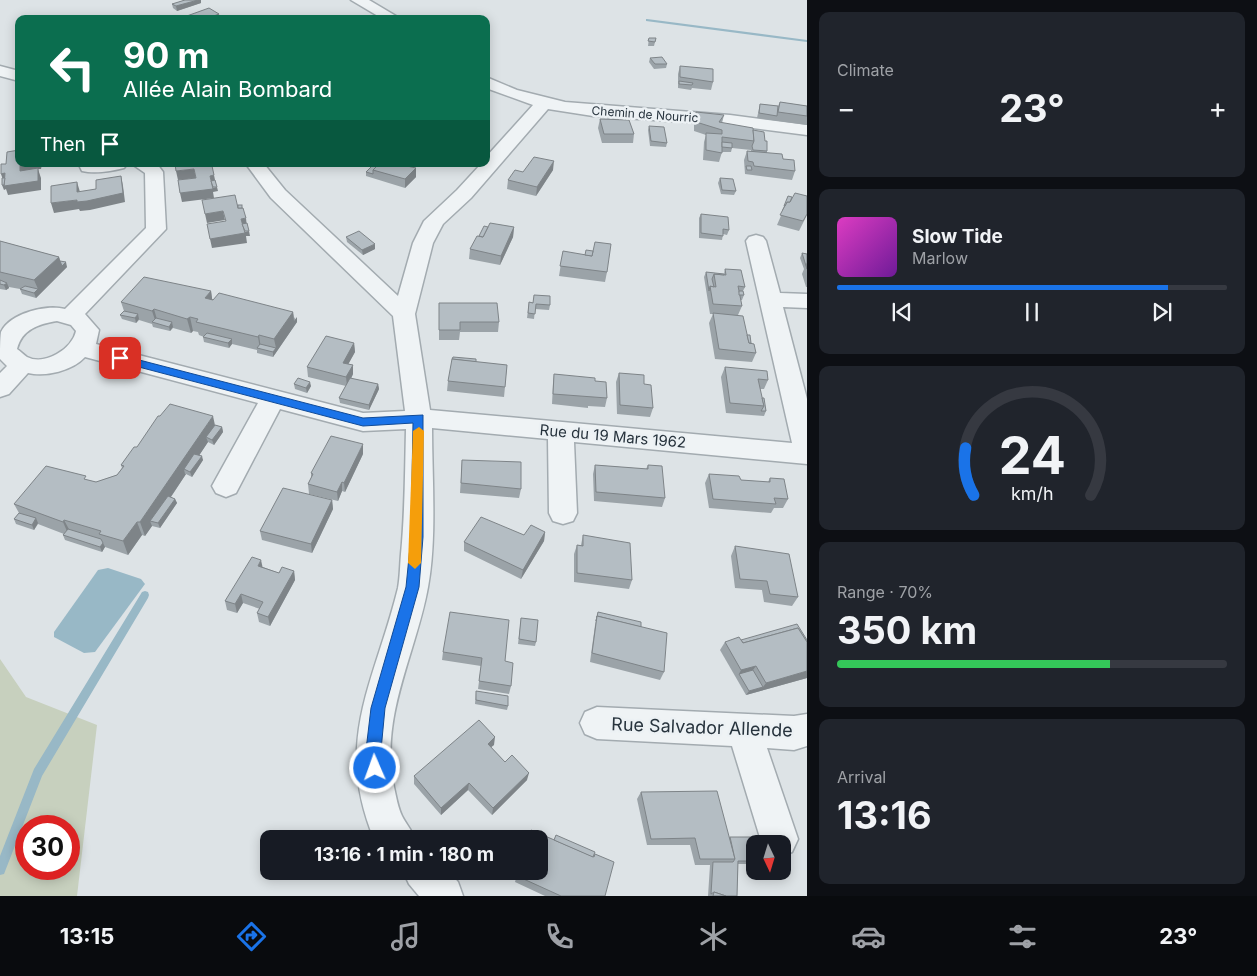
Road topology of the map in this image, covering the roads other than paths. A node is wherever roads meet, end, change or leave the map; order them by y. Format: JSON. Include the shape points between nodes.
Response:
{"nodes":[{"id":1,"x":358,"y":0,"type":"edge"},
{"id":2,"x":386,"y":15,"type":"edge"},
{"id":3,"x":0,"y":71,"type":"edge"},
{"id":4,"x":15,"y":75,"type":"edge"},
{"id":5,"x":490,"y":84,"type":"edge"},
{"id":6,"x":544,"y":103,"type":"junction"},
{"id":7,"x":807,"y":130,"type":"edge"},
{"id":8,"x":490,"y":164,"type":"edge"},
{"id":9,"x":149,"y":167,"type":"edge"},
{"id":10,"x":257,"y":167,"type":"edge"},
{"id":11,"x":488,"y":167,"type":"edge"},
{"id":12,"x":756,"y":241,"type":"dead end"},
{"id":13,"x":770,"y":299,"type":"junction"},
{"id":14,"x":807,"y":301,"type":"edge"},
{"id":15,"x":404,"y":314,"type":"junction"},
{"id":16,"x":72,"y":315,"type":"junction"},
{"id":17,"x":7,"y":329,"type":"edge"},
{"id":18,"x":82,"y":348,"type":"junction"},
{"id":19,"x":22,"y":365,"type":"junction"},
{"id":20,"x":0,"y":388,"type":"edge"},
{"id":21,"x":273,"y":398,"type":"junction"},
{"id":22,"x":419,"y":418,"type":"junction"},
{"id":23,"x":561,"y":431,"type":"junction"},
{"id":24,"x":807,"y":450,"type":"edge"},
{"id":25,"x":807,"y":454,"type":"edge"},
{"id":26,"x":226,"y":486,"type":"dead end"},
{"id":27,"x":562,"y":513,"type":"dead end"},
{"id":28,"x":597,"y":723,"type":"dead end"},
{"id":29,"x":807,"y":730,"type":"edge"},
{"id":30,"x":744,"y":731,"type":"junction"},
{"id":31,"x":390,"y":830,"type":"edge"},
{"id":32,"x":778,"y":835,"type":"edge"},
{"id":33,"x":430,"y":880,"type":"edge"},
{"id":34,"x":444,"y":896,"type":"edge"}],
"edges":[{"from":1,"to":2,"type":"street"},
{"from":3,"to":4,"type":"street"},
{"from":5,"to":6,"type":"street","name":"Chemin de Nourric","via":[[511,94]]},
{"from":6,"to":7,"type":"street","name":"Chemin de Nourric"},
{"from":6,"to":8,"type":"street"},
{"from":9,"to":16,"type":"street","via":[[154,172],[156,229]]},
{"from":10,"to":15,"type":"street","via":[[278,194]]},
{"from":11,"to":15,"type":"street","via":[[434,221],[423,243]]},
{"from":12,"to":13,"type":"street"},
{"from":13,"to":14,"type":"street"},
{"from":13,"to":24,"type":"street"},
{"from":15,"to":22,"type":"street"},
{"from":16,"to":17,"type":"street","via":[[41,316]]},
{"from":16,"to":18,"type":"street","via":[[82,320],[88,329],[88,338]]},
{"from":17,"to":19,"type":"street","via":[[5,351],[11,360]]},
{"from":18,"to":19,"type":"street","via":[[55,364]]},
{"from":18,"to":21,"type":"street","name":"Rue du 19 Mars 1962"},
{"from":19,"to":20,"type":"street"},
{"from":21,"to":22,"type":"street","name":"Rue du 19 Mars 1962","via":[[363,422]]},
{"from":21,"to":26,"type":"street"},
{"from":22,"to":23,"type":"street","name":"Rue du 19 Mars 1962"},
{"from":22,"to":31,"type":"street","via":[[413,587],[378,708],[373,750],[376,786]]},
{"from":23,"to":25,"type":"street","name":"Rue du 19 Mars 1962"},
{"from":23,"to":27,"type":"street"},
{"from":28,"to":30,"type":"street","name":"Rue Salvador Allende"},
{"from":29,"to":30,"type":"street","name":"Rue Salvador Allende","via":[[794,733]]},
{"from":30,"to":32,"type":"street"},
{"from":33,"to":34,"type":"street"}]}
